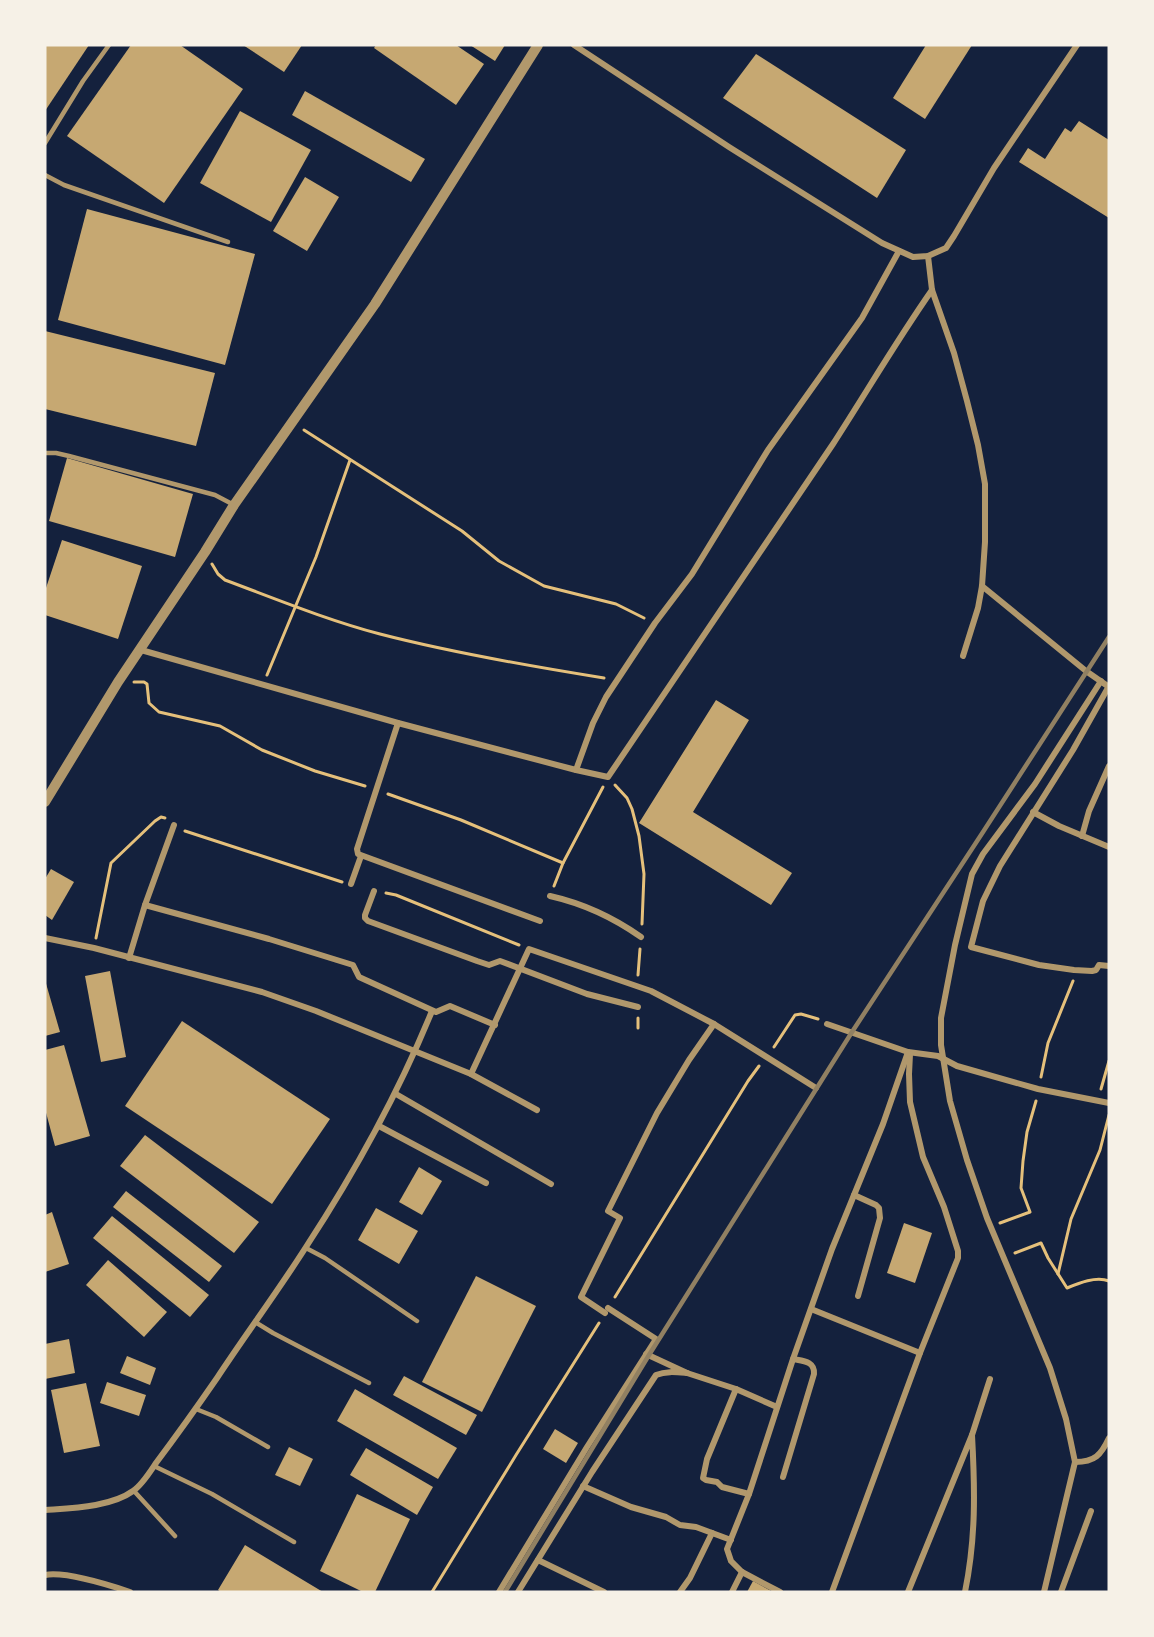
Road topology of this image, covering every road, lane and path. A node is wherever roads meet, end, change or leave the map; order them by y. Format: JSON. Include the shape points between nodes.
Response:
{"nodes":[{"id":1,"x":109,"y":45,"type":"edge"},
{"id":2,"x":538,"y":45,"type":"edge"},
{"id":3,"x":574,"y":45,"type":"edge"},
{"id":4,"x":1077,"y":45,"type":"edge"},
{"id":5,"x":45,"y":143,"type":"edge"},
{"id":6,"x":45,"y":175,"type":"edge"},
{"id":7,"x":228,"y":242,"type":"dead end"},
{"id":8,"x":899,"y":251,"type":"junction"},
{"id":9,"x":928,"y":256,"type":"junction"},
{"id":10,"x":932,"y":290,"type":"junction"},
{"id":11,"x":292,"y":422,"type":"junction"},
{"id":12,"x":45,"y":453,"type":"edge"},
{"id":13,"x":350,"y":460,"type":"junction"},
{"id":14,"x":234,"y":505,"type":"junction"},
{"id":15,"x":205,"y":552,"type":"junction"},
{"id":16,"x":982,"y":586,"type":"junction"},
{"id":17,"x":296,"y":607,"type":"junction"},
{"id":18,"x":655,"y":623,"type":"junction"},
{"id":19,"x":141,"y":650,"type":"junction"},
{"id":20,"x":963,"y":656,"type":"dead end"},
{"id":21,"x":620,"y":677,"type":"junction"},
{"id":22,"x":1101,"y":681,"type":"junction"},
{"id":23,"x":118,"y":682,"type":"junction"},
{"id":24,"x":263,"y":684,"type":"junction"},
{"id":25,"x":1109,"y":687,"type":"edge"},
{"id":26,"x":398,"y":723,"type":"junction"},
{"id":27,"x":1109,"y":766,"type":"edge"},
{"id":28,"x":576,"y":770,"type":"junction"},
{"id":29,"x":608,"y":777,"type":"junction"},
{"id":30,"x":376,"y":790,"type":"junction"},
{"id":31,"x":45,"y":802,"type":"edge"},
{"id":32,"x":1033,"y":812,"type":"junction"},
{"id":33,"x":174,"y":825,"type":"junction"},
{"id":34,"x":1082,"y":836,"type":"junction"},
{"id":35,"x":1109,"y":847,"type":"edge"},
{"id":36,"x":362,"y":856,"type":"junction"},
{"id":37,"x":563,"y":863,"type":"junction"},
{"id":38,"x":351,"y":885,"type":"joint"},
{"id":39,"x":374,"y":891,"type":"joint"},
{"id":40,"x":550,"y":896,"type":"joint"},
{"id":41,"x":145,"y":905,"type":"junction"},
{"id":42,"x":540,"y":921,"type":"dead end"},
{"id":43,"x":640,"y":937,"type":"junction"},
{"id":44,"x":45,"y":938,"type":"edge"},
{"id":45,"x":94,"y":948,"type":"junction"},
{"id":46,"x":529,"y":949,"type":"junction"},
{"id":47,"x":129,"y":958,"type":"junction"},
{"id":48,"x":1109,"y":966,"type":"edge"},
{"id":49,"x":521,"y":968,"type":"junction"},
{"id":50,"x":1074,"y":970,"type":"junction"},
{"id":51,"x":638,"y":986,"type":"junction"},
{"id":52,"x":638,"y":1007,"type":"joint"},
{"id":53,"x":432,"y":1011,"type":"junction"},
{"id":54,"x":714,"y":1024,"type":"junction"},
{"id":55,"x":827,"y":1024,"type":"joint"},
{"id":56,"x":495,"y":1025,"type":"junction"},
{"id":57,"x":638,"y":1028,"type":"dead end"},
{"id":58,"x":415,"y":1052,"type":"junction"},
{"id":59,"x":909,"y":1052,"type":"junction"},
{"id":60,"x":766,"y":1056,"type":"junction"},
{"id":61,"x":942,"y":1057,"type":"junction"},
{"id":62,"x":1109,"y":1061,"type":"edge"},
{"id":63,"x":471,"y":1074,"type":"junction"},
{"id":64,"x":816,"y":1088,"type":"dead end"},
{"id":65,"x":1038,"y":1089,"type":"junction"},
{"id":66,"x":396,"y":1094,"type":"junction"},
{"id":67,"x":1098,"y":1100,"type":"junction"},
{"id":68,"x":1109,"y":1103,"type":"edge"},
{"id":69,"x":537,"y":1110,"type":"dead end"},
{"id":70,"x":1109,"y":1115,"type":"edge"},
{"id":71,"x":379,"y":1126,"type":"junction"},
{"id":72,"x":486,"y":1183,"type":"dead end"},
{"id":73,"x":551,"y":1184,"type":"dead end"},
{"id":74,"x":854,"y":1195,"type":"junction"},
{"id":75,"x":990,"y":1226,"type":"junction"},
{"id":76,"x":306,"y":1248,"type":"junction"},
{"id":77,"x":1005,"y":1257,"type":"junction"},
{"id":78,"x":1058,"y":1274,"type":"junction"},
{"id":79,"x":1109,"y":1281,"type":"edge"},
{"id":80,"x":858,"y":1296,"type":"dead end"},
{"id":81,"x":811,"y":1309,"type":"junction"},
{"id":82,"x":607,"y":1311,"type":"junction"},
{"id":83,"x":254,"y":1321,"type":"junction"},
{"id":84,"x":417,"y":1321,"type":"dead end"},
{"id":85,"x":920,"y":1353,"type":"junction"},
{"id":86,"x":646,"y":1354,"type":"junction"},
{"id":87,"x":793,"y":1359,"type":"junction"},
{"id":88,"x":687,"y":1373,"type":"junction"},
{"id":89,"x":990,"y":1379,"type":"dead end"},
{"id":90,"x":369,"y":1383,"type":"dead end"},
{"id":91,"x":736,"y":1389,"type":"junction"},
{"id":92,"x":777,"y":1407,"type":"junction"},
{"id":93,"x":196,"y":1409,"type":"junction"},
{"id":94,"x":972,"y":1435,"type":"junction"},
{"id":95,"x":1109,"y":1438,"type":"edge"},
{"id":96,"x":268,"y":1447,"type":"dead end"},
{"id":97,"x":1075,"y":1462,"type":"junction"},
{"id":98,"x":154,"y":1466,"type":"junction"},
{"id":99,"x":783,"y":1477,"type":"dead end"},
{"id":100,"x":583,"y":1486,"type":"junction"},
{"id":101,"x":134,"y":1491,"type":"junction"},
{"id":102,"x":749,"y":1494,"type":"junction"},
{"id":103,"x":45,"y":1510,"type":"edge"},
{"id":104,"x":1092,"y":1511,"type":"dead end"},
{"id":105,"x":712,"y":1533,"type":"junction"},
{"id":106,"x":175,"y":1536,"type":"dead end"},
{"id":107,"x":731,"y":1540,"type":"junction"},
{"id":108,"x":294,"y":1542,"type":"dead end"},
{"id":109,"x":538,"y":1560,"type":"junction"},
{"id":110,"x":742,"y":1572,"type":"junction"},
{"id":111,"x":45,"y":1575,"type":"edge"},
{"id":112,"x":130,"y":1592,"type":"edge"},
{"id":113,"x":432,"y":1592,"type":"edge"},
{"id":114,"x":499,"y":1592,"type":"edge"},
{"id":115,"x":518,"y":1592,"type":"edge"},
{"id":116,"x":604,"y":1592,"type":"edge"},
{"id":117,"x":680,"y":1592,"type":"edge"},
{"id":118,"x":732,"y":1592,"type":"edge"},
{"id":119,"x":780,"y":1592,"type":"edge"},
{"id":120,"x":832,"y":1592,"type":"edge"},
{"id":121,"x":908,"y":1592,"type":"edge"},
{"id":122,"x":965,"y":1592,"type":"edge"},
{"id":123,"x":1044,"y":1592,"type":"edge"},
{"id":124,"x":1061,"y":1592,"type":"edge"}],
"edges":[{"from":1,"to":5,"type":"lane"},
{"from":2,"to":11,"type":"street","via":[[375,304]]},
{"from":3,"to":8,"type":"street","via":[[729,147]]},
{"from":4,"to":9,"type":"street","via":[[994,168],[946,248]]},
{"from":6,"to":7,"type":"lane"},
{"from":8,"to":9,"type":"street","via":[[913,257]]},
{"from":8,"to":18,"type":"street","via":[[861,318],[768,450],[692,574]]},
{"from":9,"to":10,"type":"street"},
{"from":10,"to":16,"type":"street","via":[[954,353],[982,466],[986,502]]},
{"from":10,"to":29,"type":"street","via":[[854,413]]},
{"from":11,"to":13,"type":"path"},
{"from":11,"to":14,"type":"street"},
{"from":12,"to":14,"type":"lane","via":[[215,495]]},
{"from":13,"to":17,"type":"path"},
{"from":13,"to":18,"type":"path","via":[[462,531],[499,561],[544,586],[616,604]]},
{"from":14,"to":15,"type":"street"},
{"from":15,"to":17,"type":"path","via":[[225,580]]},
{"from":15,"to":19,"type":"street"},
{"from":16,"to":20,"type":"street"},
{"from":16,"to":22,"type":"street"},
{"from":17,"to":21,"type":"path","via":[[440,648],[586,675]]},
{"from":17,"to":24,"type":"path"},
{"from":18,"to":21,"type":"street"},
{"from":19,"to":23,"type":"street"},
{"from":19,"to":24,"type":"street"},
{"from":21,"to":28,"type":"street","via":[[593,723]]},
{"from":22,"to":25,"type":"street"},
{"from":22,"to":61,"type":"street","via":[[972,874],[941,1018]]},
{"from":23,"to":30,"type":"path","via":[[147,684],[149,703],[159,712],[220,726],[273,754]]},
{"from":23,"to":31,"type":"street"},
{"from":24,"to":26,"type":"street"},
{"from":25,"to":32,"type":"street"},
{"from":26,"to":28,"type":"street"},
{"from":26,"to":30,"type":"street"},
{"from":27,"to":34,"type":"street"},
{"from":28,"to":29,"type":"street"},
{"from":29,"to":37,"type":"path"},
{"from":29,"to":43,"type":"path","via":[[633,809],[639,836],[644,874]]},
{"from":30,"to":36,"type":"street","via":[[357,849]]},
{"from":30,"to":37,"type":"path"},
{"from":32,"to":34,"type":"street"},
{"from":32,"to":50,"type":"street","via":[[983,901],[971,947]]},
{"from":33,"to":38,"type":"path","via":[[176,829]]},
{"from":33,"to":41,"type":"street"},
{"from":33,"to":45,"type":"path","via":[[171,819],[158,818],[111,862]]},
{"from":34,"to":35,"type":"street"},
{"from":36,"to":38,"type":"street"},
{"from":36,"to":42,"type":"street"},
{"from":37,"to":40,"type":"path"},
{"from":39,"to":46,"type":"path","via":[[396,896]]},
{"from":39,"to":49,"type":"street","via":[[365,915],[368,921],[489,965],[500,961]]},
{"from":40,"to":43,"type":"street","via":[[605,916]]},
{"from":41,"to":47,"type":"street"},
{"from":41,"to":53,"type":"street","via":[[353,965],[359,977]]},
{"from":43,"to":51,"type":"path"},
{"from":44,"to":45,"type":"street"},
{"from":45,"to":47,"type":"street"},
{"from":46,"to":49,"type":"street"},
{"from":46,"to":51,"type":"street"},
{"from":47,"to":58,"type":"street","via":[[262,992]]},
{"from":48,"to":50,"type":"street","via":[[1099,964],[1092,971]]},
{"from":49,"to":52,"type":"street","via":[[587,994]]},
{"from":49,"to":56,"type":"street"},
{"from":50,"to":65,"type":"path","via":[[1073,983],[1048,1043]]},
{"from":51,"to":54,"type":"street"},
{"from":52,"to":57,"type":"path"},
{"from":53,"to":56,"type":"street","via":[[450,1006]]},
{"from":53,"to":58,"type":"street"},
{"from":54,"to":60,"type":"street"},
{"from":54,"to":82,"type":"street","via":[[657,1113],[608,1211],[620,1218],[581,1297]]},
{"from":55,"to":59,"type":"street"},
{"from":55,"to":60,"type":"path","via":[[809,1015],[795,1015]]},
{"from":56,"to":63,"type":"street"},
{"from":58,"to":63,"type":"street"},
{"from":58,"to":66,"type":"street"},
{"from":59,"to":61,"type":"street"},
{"from":59,"to":74,"type":"street"},
{"from":59,"to":85,"type":"street","via":[[910,1102],[922,1157],[958,1251]]},
{"from":60,"to":64,"type":"street"},
{"from":60,"to":82,"type":"path"},
{"from":61,"to":65,"type":"street","via":[[957,1066]]},
{"from":61,"to":75,"type":"street","via":[[952,1111]]},
{"from":62,"to":67,"type":"path"},
{"from":63,"to":69,"type":"street"},
{"from":65,"to":67,"type":"street"},
{"from":65,"to":75,"type":"path","via":[[1022,1170],[1021,1188],[1030,1212]]},
{"from":66,"to":71,"type":"street"},
{"from":66,"to":73,"type":"street"},
{"from":67,"to":68,"type":"street"},
{"from":70,"to":78,"type":"path","via":[[1100,1150],[1071,1218]]},
{"from":71,"to":72,"type":"street"},
{"from":71,"to":76,"type":"street"},
{"from":74,"to":80,"type":"street","via":[[876,1204],[880,1213]]},
{"from":74,"to":81,"type":"street"},
{"from":75,"to":77,"type":"street"},
{"from":76,"to":83,"type":"street"},
{"from":76,"to":84,"type":"lane"},
{"from":77,"to":78,"type":"path","via":[[1041,1243]]},
{"from":77,"to":97,"type":"street","via":[[1050,1368]]},
{"from":78,"to":79,"type":"path","via":[[1067,1288]]},
{"from":81,"to":85,"type":"street"},
{"from":81,"to":87,"type":"street"},
{"from":82,"to":86,"type":"street","via":[[656,1339]]},
{"from":82,"to":113,"type":"path"},
{"from":83,"to":90,"type":"lane"},
{"from":83,"to":93,"type":"street"},
{"from":85,"to":120,"type":"street"},
{"from":86,"to":88,"type":"street"},
{"from":86,"to":114,"type":"street"},
{"from":87,"to":92,"type":"street"},
{"from":87,"to":99,"type":"street","via":[[809,1362],[815,1368]]},
{"from":88,"to":91,"type":"street"},
{"from":88,"to":100,"type":"street","via":[[656,1375]]},
{"from":89,"to":94,"type":"street"},
{"from":91,"to":92,"type":"street"},
{"from":91,"to":102,"type":"street","via":[[703,1478]]},
{"from":92,"to":102,"type":"street"},
{"from":93,"to":96,"type":"lane"},
{"from":93,"to":98,"type":"street"},
{"from":94,"to":121,"type":"street"},
{"from":94,"to":122,"type":"street","via":[[974,1524]]},
{"from":95,"to":97,"type":"street","via":[[1095,1458]]},
{"from":97,"to":123,"type":"street"},
{"from":98,"to":101,"type":"street"},
{"from":98,"to":108,"type":"lane","via":[[212,1494]]},
{"from":100,"to":105,"type":"street","via":[[631,1508]]},
{"from":100,"to":109,"type":"street"},
{"from":101,"to":103,"type":"street","via":[[100,1503]]},
{"from":101,"to":106,"type":"lane"},
{"from":102,"to":107,"type":"street"},
{"from":104,"to":124,"type":"street"},
{"from":105,"to":107,"type":"street"},
{"from":105,"to":117,"type":"street"},
{"from":107,"to":110,"type":"street","via":[[729,1556]]},
{"from":109,"to":115,"type":"street"},
{"from":109,"to":116,"type":"street"},
{"from":110,"to":118,"type":"street"},
{"from":110,"to":119,"type":"street"},
{"from":111,"to":112,"type":"street","via":[[73,1577]]}]}
